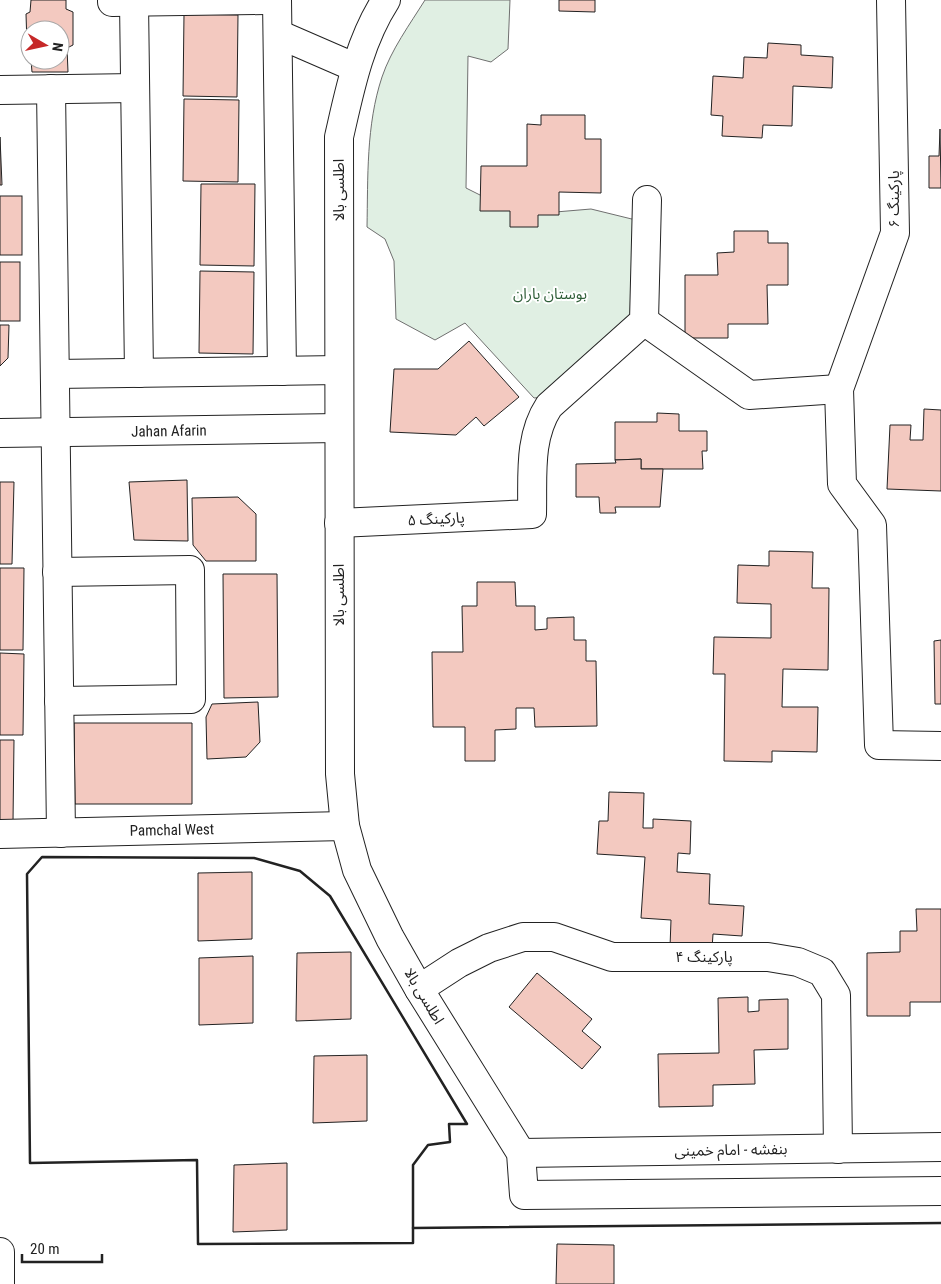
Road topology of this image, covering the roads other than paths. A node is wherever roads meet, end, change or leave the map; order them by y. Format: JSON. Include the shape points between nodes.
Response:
{"nodes":[{"id":1,"x":265,"y":0,"type":"edge"},
{"id":2,"x":277,"y":0,"type":"edge"},
{"id":3,"x":386,"y":0,"type":"edge"},
{"id":4,"x":891,"y":0,"type":"edge"},
{"id":5,"x":123,"y":1,"type":"edge"},
{"id":6,"x":278,"y":34,"type":"junction"},
{"id":7,"x":354,"y":67,"type":"junction"},
{"id":8,"x":135,"y":88,"type":"junction"},
{"id":9,"x":51,"y":89,"type":"junction"},
{"id":10,"x":0,"y":90,"type":"edge"},
{"id":11,"x":648,"y":200,"type":"dead end"},
{"id":12,"x":644,"y":320,"type":"junction"},
{"id":13,"x":339,"y":370,"type":"junction"},
{"id":14,"x":282,"y":371,"type":"junction"},
{"id":15,"x":139,"y":373,"type":"junction"},
{"id":16,"x":54,"y":374,"type":"junction"},
{"id":17,"x":839,"y":389,"type":"junction"},
{"id":18,"x":338,"y":428,"type":"junction"},
{"id":19,"x":55,"y":432,"type":"junction"},
{"id":20,"x":0,"y":433,"type":"edge"},
{"id":21,"x":339,"y":523,"type":"junction"},
{"id":22,"x":57,"y":572,"type":"junction"},
{"id":23,"x":59,"y":701,"type":"junction"},
{"id":24,"x":941,"y":746,"type":"edge"},
{"id":25,"x":344,"y":826,"type":"junction"},
{"id":26,"x":61,"y":833,"type":"junction"},
{"id":27,"x":0,"y":834,"type":"edge"},
{"id":28,"x":419,"y":989,"type":"junction"},
{"id":29,"x":941,"y":1147,"type":"edge"},
{"id":30,"x":838,"y":1148,"type":"junction"},
{"id":31,"x":522,"y":1153,"type":"junction"},
{"id":32,"x":941,"y":1191,"type":"edge"},
{"id":33,"x":0,"y":1252,"type":"edge"},
{"id":34,"x":0,"y":1284,"type":"edge"}],
"edges":[{"from":1,"to":5,"type":"street"},
{"from":2,"to":6,"type":"street"},
{"from":3,"to":7,"type":"street","name":"اطلسی بالا","via":[[374,19]]},
{"from":4,"to":17,"type":"street","name":"پارکینگ ۶","via":[[896,233]]},
{"from":5,"to":8,"type":"street"},
{"from":6,"to":7,"type":"street"},
{"from":6,"to":14,"type":"street"},
{"from":7,"to":13,"type":"street","name":"اطلسی بالا","via":[[339,137]]},
{"from":8,"to":9,"type":"street"},
{"from":8,"to":15,"type":"street"},
{"from":9,"to":10,"type":"street"},
{"from":9,"to":16,"type":"street"},
{"from":11,"to":12,"type":"street"},
{"from":12,"to":17,"type":"street","via":[[749,395]]},
{"from":12,"to":21,"type":"street","name":"پارکینگ ۵","via":[[549,406],[539,421],[535,436],[532,514]]},
{"from":13,"to":14,"type":"street"},
{"from":13,"to":18,"type":"street","name":"اطلسی بالا"},
{"from":14,"to":15,"type":"street"},
{"from":15,"to":16,"type":"street"},
{"from":16,"to":19,"type":"street"},
{"from":17,"to":24,"type":"street","via":[[842,484],[872,525],[879,745]]},
{"from":18,"to":19,"type":"street","name":"Jahan Afarin"},
{"from":18,"to":21,"type":"street","name":"اطلسی بالا"},
{"from":19,"to":20,"type":"street","name":"Jahan Afarin"},
{"from":19,"to":22,"type":"street"},
{"from":21,"to":25,"type":"street","name":"اطلسی بالا","via":[[340,774]]},
{"from":22,"to":23,"type":"street"},
{"from":22,"to":23,"type":"street","via":[[190,570],[191,699]]},
{"from":23,"to":26,"type":"street"},
{"from":25,"to":26,"type":"street","name":"Pamchal West"},
{"from":25,"to":28,"type":"street","name":"اطلسی بالا","via":[[357,870]]},
{"from":26,"to":27,"type":"street","name":"Pamchal West"},
{"from":28,"to":30,"type":"street","name":"پارکینگ ۴","via":[[459,963],[489,948],[523,937],[554,937],[612,957],[768,957],[798,962],[822,972],[836,995]]},
{"from":28,"to":31,"type":"street","name":"اطلسی بالا"},
{"from":29,"to":30,"type":"street","name":"بنفشه - امام خمینی"},
{"from":30,"to":31,"type":"street","name":"بنفشه - امام خمینی"},
{"from":31,"to":32,"type":"street","via":[[524,1195]]},
{"from":33,"to":34,"type":"street"}]}
